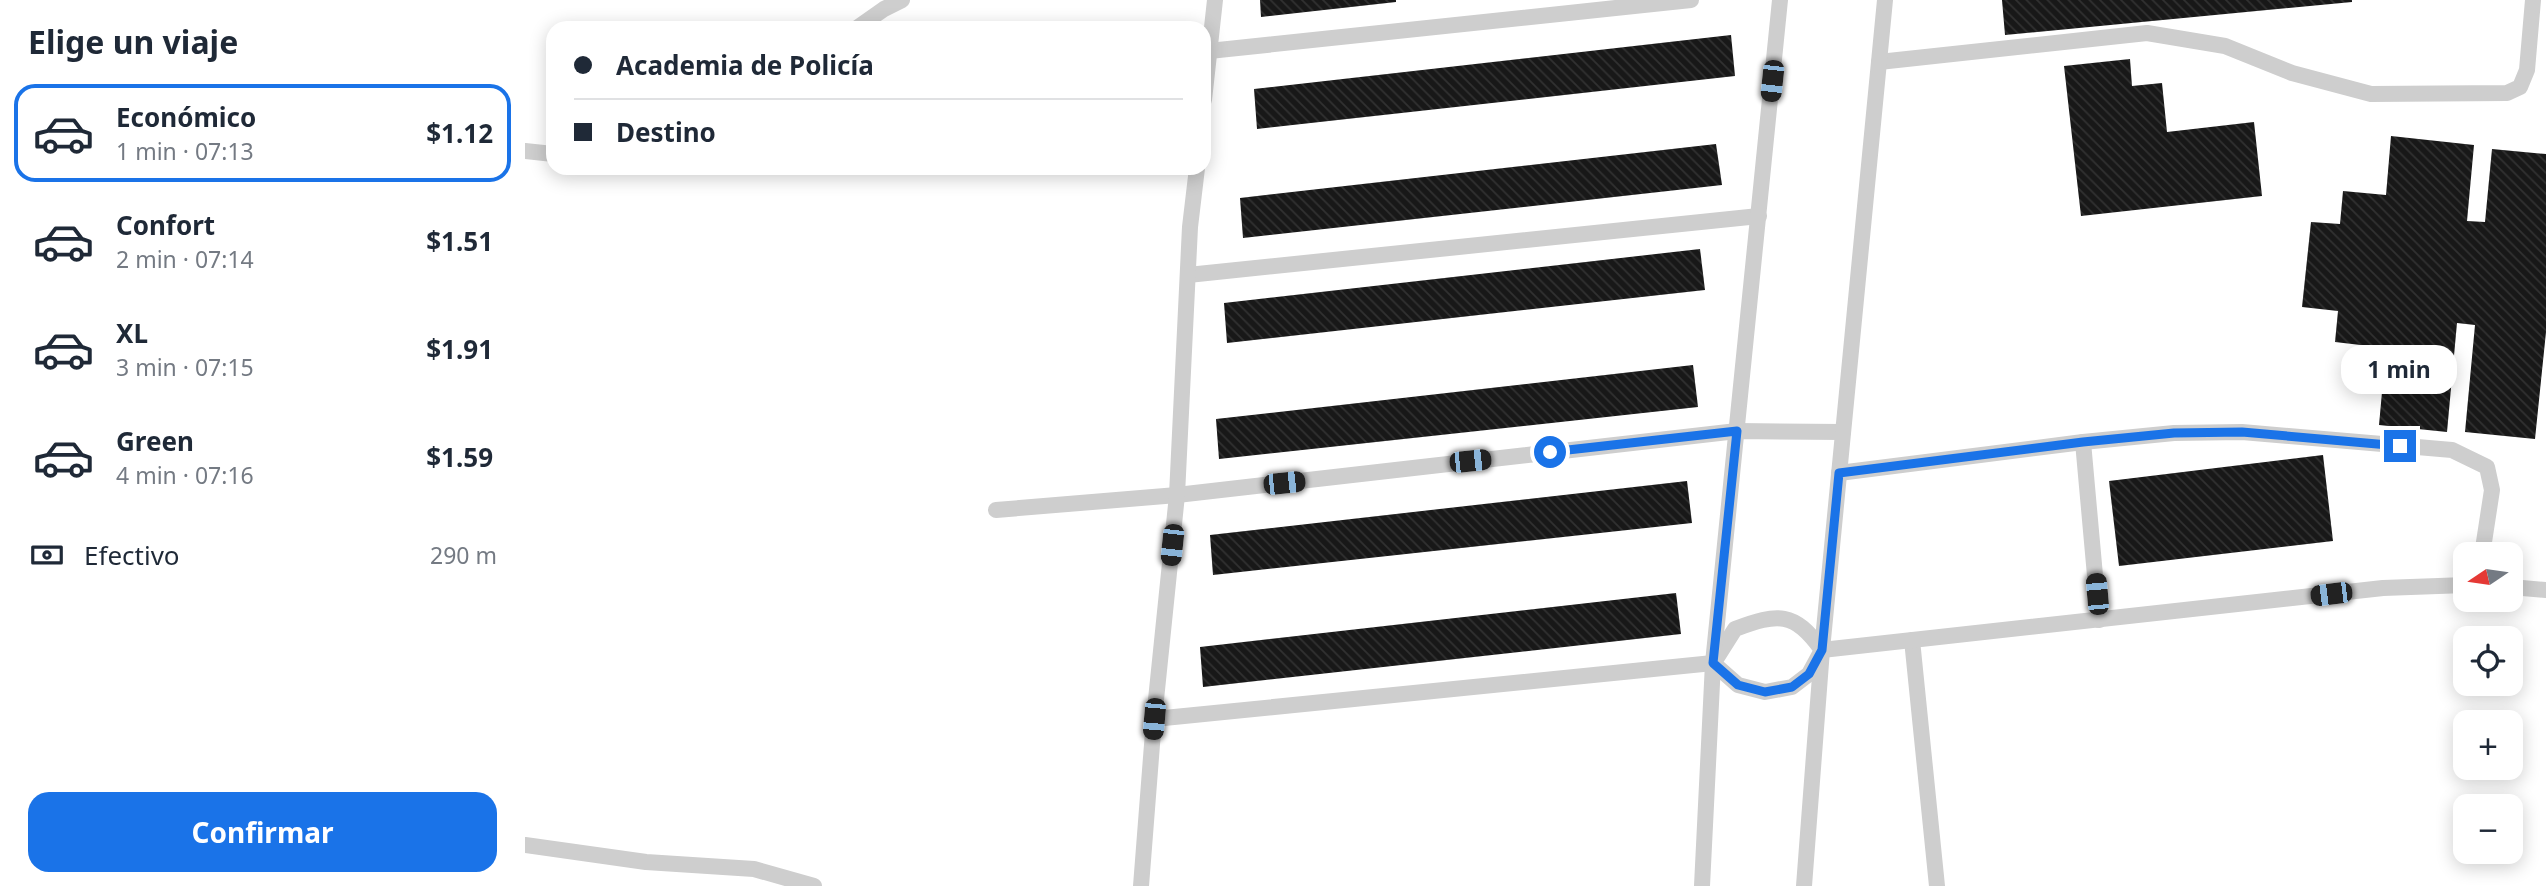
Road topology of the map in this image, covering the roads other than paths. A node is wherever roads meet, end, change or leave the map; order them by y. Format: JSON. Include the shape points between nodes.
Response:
{"nodes":[{"id":1,"x":902,"y":0,"type":"edge"},
{"id":2,"x":1215,"y":0,"type":"edge"},
{"id":3,"x":1691,"y":0,"type":"edge"},
{"id":4,"x":1780,"y":0,"type":"edge"},
{"id":5,"x":1885,"y":0,"type":"edge"},
{"id":6,"x":2533,"y":0,"type":"edge"},
{"id":7,"x":867,"y":21,"type":"edge"},
{"id":8,"x":1211,"y":34,"type":"edge"},
{"id":9,"x":1211,"y":51,"type":"edge"},
{"id":10,"x":1878,"y":62,"type":"junction"},
{"id":11,"x":525,"y":151,"type":"edge"},
{"id":12,"x":546,"y":153,"type":"edge"},
{"id":13,"x":1196,"y":175,"type":"edge"},
{"id":14,"x":1759,"y":216,"type":"junction"},
{"id":15,"x":1188,"y":275,"type":"junction"},
{"id":16,"x":1737,"y":431,"type":"junction"},
{"id":17,"x":1843,"y":432,"type":"junction"},
{"id":18,"x":2083,"y":442,"type":"junction"},
{"id":19,"x":1839,"y":473,"type":"junction"},
{"id":20,"x":1177,"y":495,"type":"junction"},
{"id":21,"x":996,"y":510,"type":"dead end"},
{"id":22,"x":2485,"y":542,"type":"edge"},
{"id":23,"x":2453,"y":586,"type":"edge"},
{"id":24,"x":2523,"y":588,"type":"edge"},
{"id":25,"x":2546,"y":590,"type":"edge"},
{"id":26,"x":2099,"y":620,"type":"junction"},
{"id":27,"x":1912,"y":640,"type":"junction"},
{"id":28,"x":1822,"y":650,"type":"junction"},
{"id":29,"x":1713,"y":663,"type":"junction"},
{"id":30,"x":1154,"y":719,"type":"junction"},
{"id":31,"x":525,"y":845,"type":"edge"},
{"id":32,"x":814,"y":886,"type":"edge"},
{"id":33,"x":1141,"y":886,"type":"edge"},
{"id":34,"x":1702,"y":886,"type":"edge"},
{"id":35,"x":1804,"y":886,"type":"edge"},
{"id":36,"x":1937,"y":886,"type":"edge"}],
"edges":[{"from":1,"to":7,"type":"lane"},
{"from":2,"to":8,"type":"lane"},
{"from":3,"to":9,"type":"lane"},
{"from":4,"to":14,"type":"lane"},
{"from":5,"to":10,"type":"lane"},
{"from":6,"to":10,"type":"lane","via":[[2527,70],[2520,86],[2507,93],[2371,94],[2292,73],[2225,46],[2147,33]]},
{"from":10,"to":17,"type":"lane"},
{"from":11,"to":12,"type":"lane"},
{"from":13,"to":15,"type":"lane"},
{"from":14,"to":15,"type":"lane"},
{"from":14,"to":16,"type":"lane"},
{"from":15,"to":20,"type":"lane"},
{"from":16,"to":17,"type":"lane"},
{"from":16,"to":20,"type":"lane"},
{"from":16,"to":29,"type":"lane"},
{"from":17,"to":19,"type":"lane"},
{"from":18,"to":19,"type":"lane"},
{"from":18,"to":22,"type":"lane","via":[[2242,432],[2452,450],[2487,467],[2492,489]]},
{"from":18,"to":26,"type":"lane"},
{"from":19,"to":28,"type":"lane"},
{"from":20,"to":21,"type":"lane"},
{"from":20,"to":30,"type":"lane"},
{"from":23,"to":26,"type":"lane"},
{"from":24,"to":25,"type":"lane"},
{"from":26,"to":27,"type":"lane"},
{"from":27,"to":28,"type":"lane"},
{"from":27,"to":36,"type":"lane"},
{"from":28,"to":29,"type":"lane","via":[[1809,674],[1792,687],[1765,692],[1738,685]]},
{"from":28,"to":29,"type":"lane","via":[[1808,630],[1774,617],[1735,629]]},
{"from":28,"to":35,"type":"lane"},
{"from":29,"to":30,"type":"lane"},
{"from":29,"to":34,"type":"lane"},
{"from":30,"to":33,"type":"lane"},
{"from":31,"to":32,"type":"lane","via":[[646,862],[754,869]]}]}
